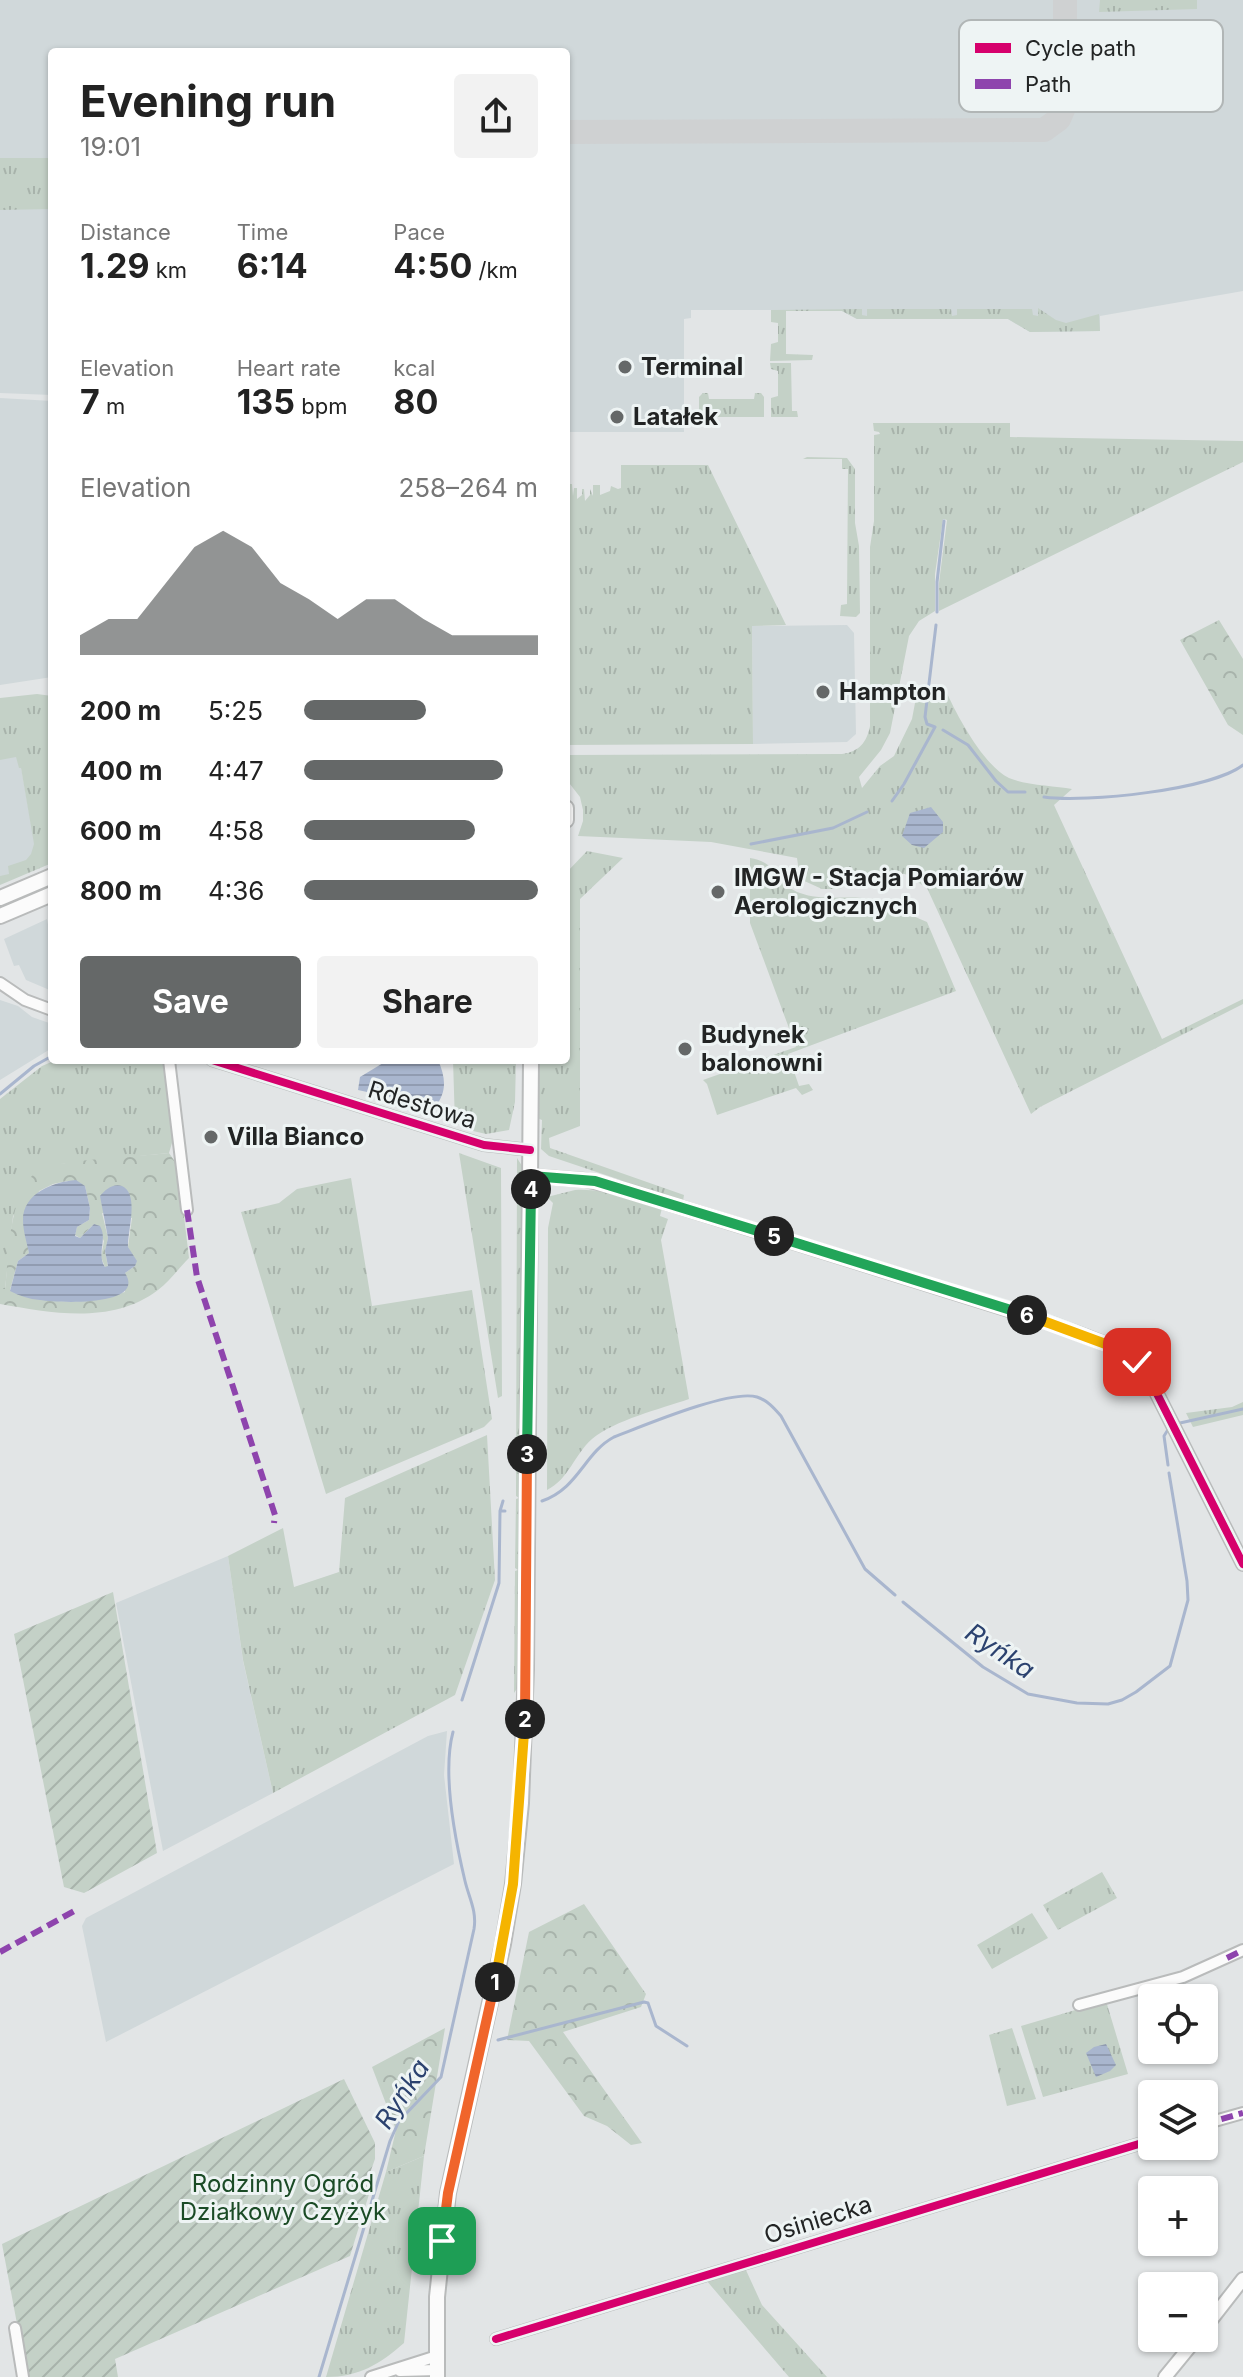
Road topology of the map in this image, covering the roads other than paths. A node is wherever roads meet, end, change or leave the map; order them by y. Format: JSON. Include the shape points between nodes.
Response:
{"nodes":[{"id":1,"x":48,"y":878,"type":"edge"},
{"id":2,"x":48,"y":896,"type":"edge"},
{"id":3,"x":0,"y":898,"type":"edge"},
{"id":4,"x":0,"y":916,"type":"edge"},
{"id":5,"x":0,"y":983,"type":"edge"},
{"id":6,"x":48,"y":1009,"type":"edge"},
{"id":7,"x":169,"y":1064,"type":"edge"},
{"id":8,"x":225,"y":1064,"type":"edge"},
{"id":9,"x":531,"y":1064,"type":"edge"},
{"id":10,"x":530,"y":1150,"type":"junction"},
{"id":11,"x":531,"y":1176,"type":"junction"},
{"id":12,"x":187,"y":1210,"type":"dead end"},
{"id":13,"x":1243,"y":1564,"type":"edge"},
{"id":14,"x":1243,"y":1950,"type":"edge"},
{"id":15,"x":1079,"y":2005,"type":"dead end"},
{"id":16,"x":1243,"y":2113,"type":"edge"},
{"id":17,"x":1218,"y":2120,"type":"edge"},
{"id":18,"x":1138,"y":2144,"type":"edge"},
{"id":19,"x":1243,"y":2279,"type":"edge"},
{"id":20,"x":1218,"y":2311,"type":"edge"},
{"id":21,"x":15,"y":2328,"type":"dead end"},
{"id":22,"x":496,"y":2339,"type":"dead end"},
{"id":23,"x":1186,"y":2352,"type":"edge"},
{"id":24,"x":437,"y":2368,"type":"edge"},
{"id":25,"x":23,"y":2377,"type":"edge"},
{"id":26,"x":371,"y":2377,"type":"edge"},
{"id":27,"x":1165,"y":2377,"type":"edge"}],
"edges":[{"from":1,"to":3,"type":"main road"},
{"from":2,"to":4,"type":"main road"},
{"from":5,"to":6,"type":"street"},
{"from":7,"to":12,"type":"street"},
{"from":8,"to":10,"type":"street","name":"Rdestowa","via":[[484,1145]]},
{"from":9,"to":10,"type":"main road"},
{"from":10,"to":11,"type":"main road"},
{"from":11,"to":13,"type":"street","via":[[619,1188],[1041,1319],[1126,1355],[1146,1372]]},
{"from":11,"to":24,"type":"main road","via":[[521,1803],[503,1944],[448,2193],[437,2297]]},
{"from":14,"to":15,"type":"street","via":[[1183,1977]]},
{"from":16,"to":17,"type":"street"},
{"from":18,"to":22,"type":"street","name":"Osiniecka"},
{"from":19,"to":20,"type":"street"},
{"from":21,"to":25,"type":"street"},
{"from":23,"to":27,"type":"street"},
{"from":24,"to":26,"type":"street"}]}
